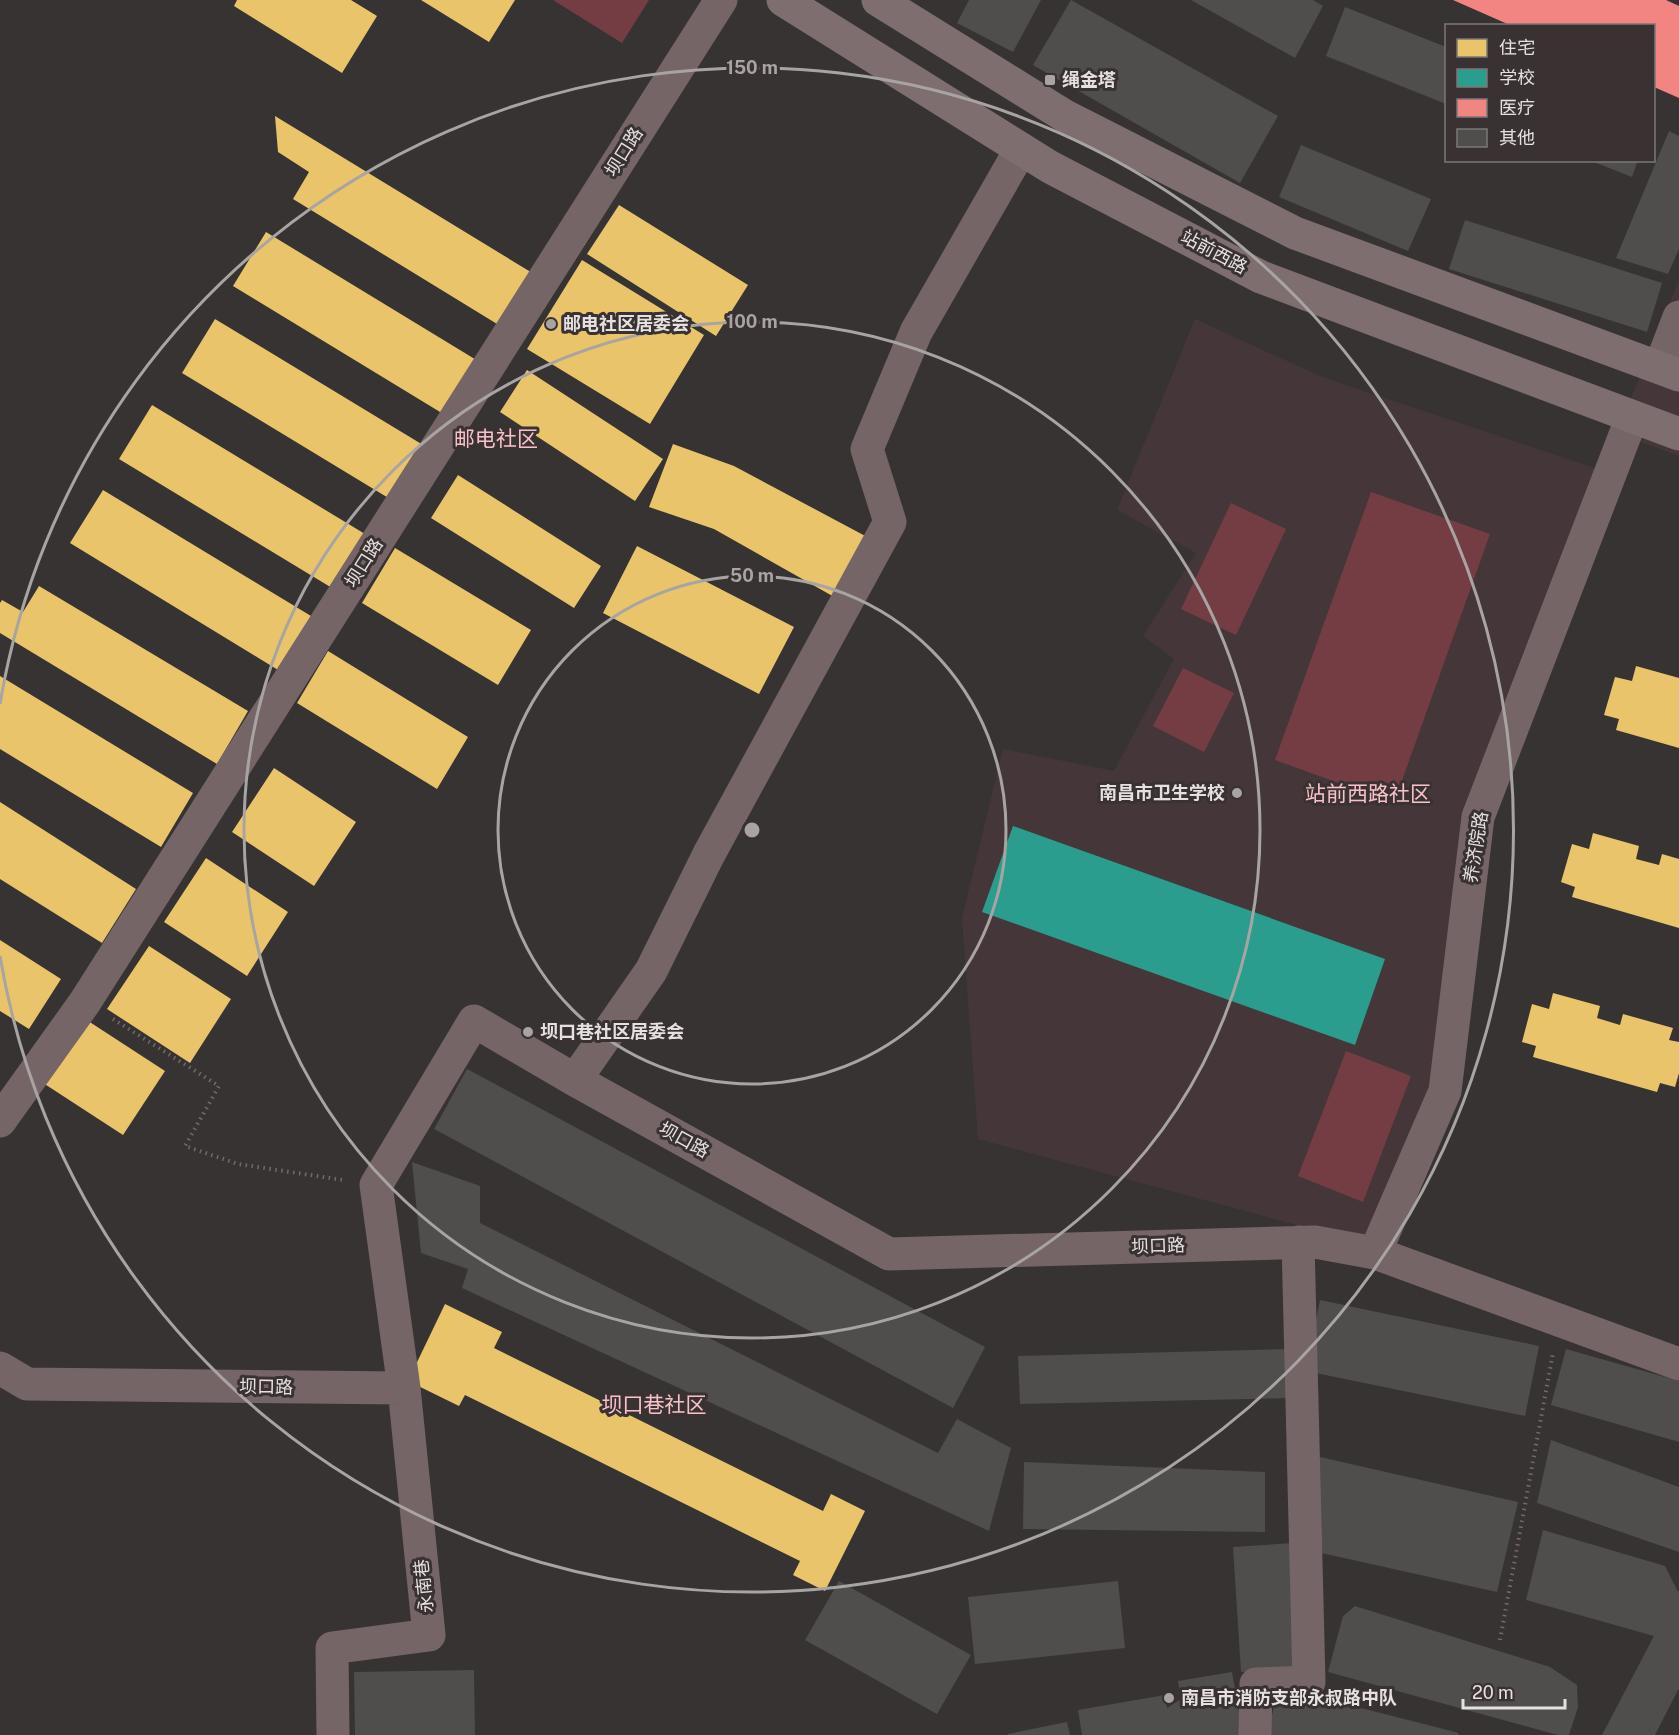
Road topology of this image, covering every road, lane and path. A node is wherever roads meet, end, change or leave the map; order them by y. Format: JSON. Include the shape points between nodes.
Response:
{"nodes":[{"id":1,"x":721,"y":0,"type":"edge"},
{"id":2,"x":783,"y":0,"type":"edge"},
{"id":3,"x":878,"y":0,"type":"edge"},
{"id":4,"x":1022,"y":149,"type":"junction"},
{"id":5,"x":1679,"y":317,"type":"edge"},
{"id":6,"x":1670,"y":371,"type":"edge"},
{"id":7,"x":1632,"y":417,"type":"junction"},
{"id":8,"x":1679,"y":434,"type":"edge"},
{"id":9,"x":85,"y":1002,"type":"junction"},
{"id":10,"x":575,"y":1080,"type":"junction"},
{"id":11,"x":0,"y":1121,"type":"edge"},
{"id":12,"x":376,"y":1185,"type":"junction"},
{"id":13,"x":1298,"y":1242,"type":"junction"},
{"id":14,"x":1375,"y":1252,"type":"junction"},
{"id":15,"x":1559,"y":1320,"type":"junction"},
{"id":16,"x":1679,"y":1364,"type":"edge"},
{"id":17,"x":0,"y":1368,"type":"edge"},
{"id":18,"x":404,"y":1388,"type":"junction"},
{"id":19,"x":1500,"y":1640,"type":"dead end"},
{"id":20,"x":333,"y":1735,"type":"edge"},
{"id":21,"x":1254,"y":1735,"type":"edge"}],
"edges":[{"from":1,"to":9,"type":"street","name":"坝口路"},
{"from":2,"to":4,"type":"main road","name":"站前西路"},
{"from":3,"to":6,"type":"main road","via":[[1065,116],[1295,233]]},
{"from":4,"to":7,"type":"main road","name":"站前西路","via":[[1261,277]]},
{"from":4,"to":10,"type":"street","via":[[916,332],[867,449],[890,522],[709,854],[651,971]]},
{"from":5,"to":6,"type":"street"},
{"from":7,"to":8,"type":"main road","name":"站前西路"},
{"from":7,"to":14,"type":"street","name":"养济院路","via":[[1478,817],[1446,1090]]},
{"from":9,"to":11,"type":"street","name":"坝口路"},
{"from":9,"to":12,"type":"path","via":[[219,1086],[185,1146],[238,1164]]},
{"from":10,"to":12,"type":"street","name":"坝口路","via":[[474,1021]]},
{"from":10,"to":13,"type":"street","name":"坝口路","via":[[889,1254]]},
{"from":12,"to":18,"type":"street"},
{"from":13,"to":14,"type":"street","name":"坝口路"},
{"from":13,"to":21,"type":"street","via":[[1309,1682],[1256,1683]]},
{"from":14,"to":15,"type":"street","name":"坝口路"},
{"from":15,"to":16,"type":"street","name":"坝口路"},
{"from":15,"to":19,"type":"path"},
{"from":17,"to":18,"type":"street","name":"坝口路","via":[[27,1384]]},
{"from":18,"to":20,"type":"street","name":"永南巷","via":[[429,1635],[332,1648]]}]}
